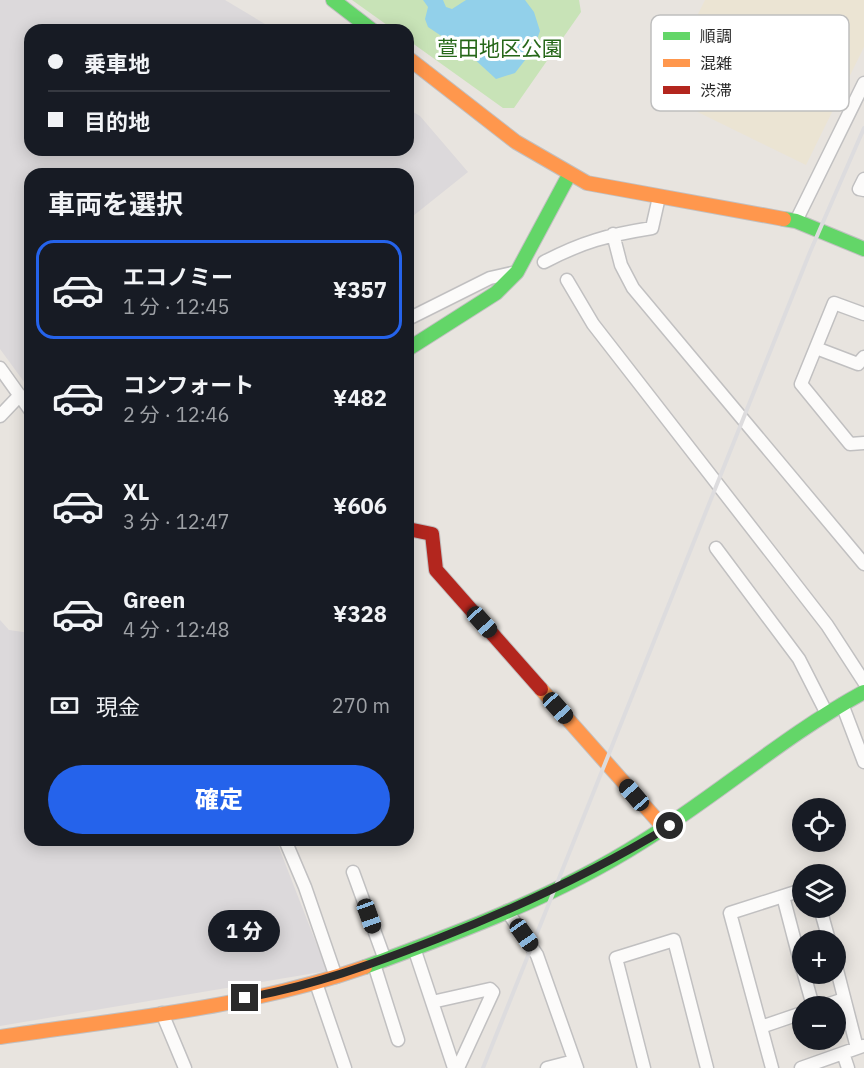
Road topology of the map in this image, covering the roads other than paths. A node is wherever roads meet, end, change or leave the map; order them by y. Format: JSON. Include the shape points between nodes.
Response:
{"nodes":[{"id":1,"x":333,"y":0,"type":"edge"},
{"id":2,"x":364,"y":24,"type":"edge"},
{"id":3,"x":414,"y":63,"type":"edge"},
{"id":4,"x":864,"y":83,"type":"edge"},
{"id":5,"x":569,"y":175,"type":"junction"},
{"id":6,"x":864,"y":179,"type":"edge"},
{"id":7,"x":864,"y":190,"type":"edge"},
{"id":8,"x":659,"y":197,"type":"junction"},
{"id":9,"x":796,"y":221,"type":"junction"},
{"id":10,"x":614,"y":234,"type":"junction"},
{"id":11,"x":864,"y":249,"type":"edge"},
{"id":12,"x":544,"y":262,"type":"dead end"},
{"id":13,"x":517,"y":272,"type":"junction"},
{"id":14,"x":567,"y":280,"type":"dead end"},
{"id":15,"x":864,"y":314,"type":"edge"},
{"id":16,"x":414,"y":316,"type":"edge"},
{"id":17,"x":414,"y":345,"type":"edge"},
{"id":18,"x":816,"y":348,"type":"junction"},
{"id":19,"x":864,"y":357,"type":"edge"},
{"id":20,"x":0,"y":368,"type":"edge"},
{"id":21,"x":20,"y":395,"type":"junction"},
{"id":22,"x":24,"y":401,"type":"edge"},
{"id":23,"x":0,"y":416,"type":"edge"},
{"id":24,"x":864,"y":443,"type":"edge"},
{"id":25,"x":414,"y":530,"type":"edge"},
{"id":26,"x":716,"y":548,"type":"dead end"},
{"id":27,"x":864,"y":564,"type":"edge"},
{"id":28,"x":864,"y":682,"type":"edge"},
{"id":29,"x":864,"y":692,"type":"edge"},
{"id":30,"x":842,"y":704,"type":"junction"},
{"id":31,"x":826,"y":712,"type":"junction"},
{"id":32,"x":864,"y":762,"type":"edge"},
{"id":33,"x":665,"y":830,"type":"junction"},
{"id":34,"x":288,"y":846,"type":"edge"},
{"id":35,"x":353,"y":872,"type":"dead end"},
{"id":36,"x":792,"y":893,"type":"edge"},
{"id":37,"x":783,"y":896,"type":"junction"},
{"id":38,"x":507,"y":911,"type":"junction"},
{"id":39,"x":792,"y":931,"type":"edge"},
{"id":40,"x":414,"y":948,"type":"junction"},
{"id":41,"x":379,"y":962,"type":"junction"},
{"id":42,"x":336,"y":977,"type":"junction"},
{"id":43,"x":316,"y":983,"type":"junction"},
{"id":44,"x":432,"y":1002,"type":"junction"},
{"id":45,"x":846,"y":1005,"type":"edge"},
{"id":46,"x":162,"y":1013,"type":"junction"},
{"id":47,"x":792,"y":1016,"type":"edge"},
{"id":48,"x":761,"y":1027,"type":"junction"},
{"id":49,"x":0,"y":1037,"type":"edge"},
{"id":50,"x":398,"y":1040,"type":"dead end"},
{"id":51,"x":861,"y":1047,"type":"edge"},
{"id":52,"x":843,"y":1053,"type":"junction"},
{"id":53,"x":575,"y":1064,"type":"edge"},
{"id":54,"x":185,"y":1068,"type":"edge"},
{"id":55,"x":345,"y":1068,"type":"edge"},
{"id":56,"x":456,"y":1068,"type":"edge"},
{"id":57,"x":547,"y":1068,"type":"edge"},
{"id":58,"x":644,"y":1068,"type":"edge"},
{"id":59,"x":706,"y":1068,"type":"edge"},
{"id":60,"x":772,"y":1068,"type":"edge"},
{"id":61,"x":801,"y":1068,"type":"edge"},
{"id":62,"x":848,"y":1068,"type":"edge"}],
"edges":[{"from":1,"to":2,"type":"street"},
{"from":3,"to":5,"type":"street","via":[[519,143]]},
{"from":4,"to":9,"type":"street"},
{"from":5,"to":8,"type":"street","via":[[587,183]]},
{"from":5,"to":13,"type":"street"},
{"from":6,"to":7,"type":"street","via":[[860,189]]},
{"from":8,"to":9,"type":"street"},
{"from":8,"to":10,"type":"street","via":[[652,228]]},
{"from":9,"to":11,"type":"street"},
{"from":10,"to":12,"type":"street","via":[[579,243]]},
{"from":10,"to":27,"type":"street","via":[[621,265],[633,288]]},
{"from":13,"to":16,"type":"street","via":[[490,278]]},
{"from":13,"to":17,"type":"street","via":[[496,293]]},
{"from":14,"to":28,"type":"street","via":[[593,324],[827,625]]},
{"from":15,"to":18,"type":"street","via":[[834,303]]},
{"from":18,"to":19,"type":"street","via":[[858,364]]},
{"from":18,"to":24,"type":"street","via":[[801,384],[850,444]]},
{"from":20,"to":21,"type":"street"},
{"from":21,"to":22,"type":"street"},
{"from":21,"to":23,"type":"street"},
{"from":25,"to":33,"type":"street","via":[[432,534],[436,570]]},
{"from":26,"to":31,"type":"street","via":[[799,659]]},
{"from":29,"to":30,"type":"street"},
{"from":30,"to":31,"type":"street"},
{"from":30,"to":32,"type":"street"},
{"from":31,"to":33,"type":"street"},
{"from":33,"to":38,"type":"street","via":[[584,876]]},
{"from":34,"to":42,"type":"street"},
{"from":35,"to":41,"type":"street"},
{"from":36,"to":37,"type":"street"},
{"from":37,"to":39,"type":"street"},
{"from":37,"to":48,"type":"street","via":[[730,914]]},
{"from":38,"to":40,"type":"street"},
{"from":38,"to":53,"type":"street","via":[[537,954]]},
{"from":40,"to":41,"type":"street"},
{"from":40,"to":44,"type":"street"},
{"from":41,"to":42,"type":"street"},
{"from":41,"to":50,"type":"street"},
{"from":42,"to":43,"type":"street"},
{"from":43,"to":46,"type":"street"},
{"from":43,"to":55,"type":"street"},
{"from":44,"to":56,"type":"street"},
{"from":44,"to":56,"type":"street","via":[[490,988],[494,992]]},
{"from":45,"to":51,"type":"street"},
{"from":46,"to":49,"type":"street"},
{"from":46,"to":54,"type":"street"},
{"from":47,"to":48,"type":"street"},
{"from":48,"to":60,"type":"street"},
{"from":51,"to":52,"type":"street"},
{"from":52,"to":61,"type":"street"},
{"from":52,"to":62,"type":"street"},
{"from":53,"to":57,"type":"street"},
{"from":58,"to":59,"type":"street","via":[[615,958],[674,940]]}]}
